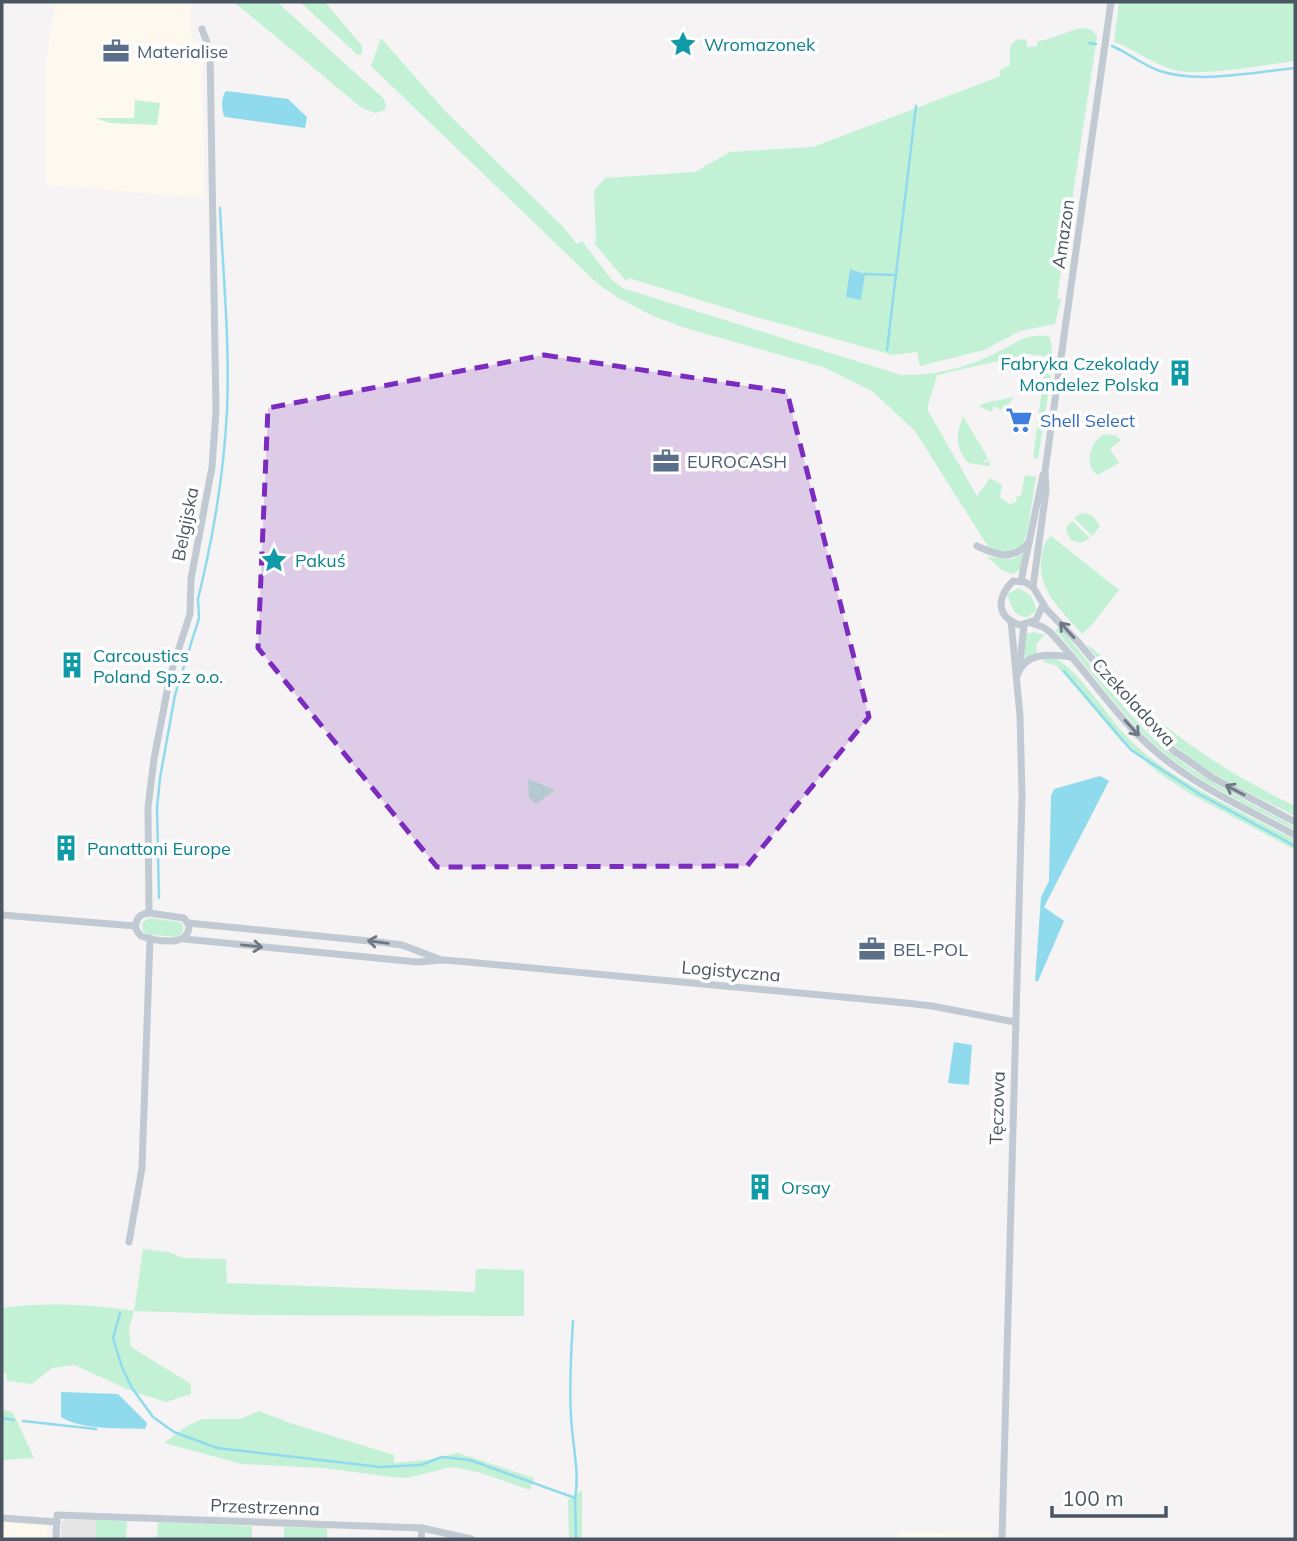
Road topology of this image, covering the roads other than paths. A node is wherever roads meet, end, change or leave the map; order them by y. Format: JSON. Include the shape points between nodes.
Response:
{"nodes":[{"id":1,"x":1111,"y":2,"type":"edge"},
{"id":2,"x":202,"y":29,"type":"dead end"},
{"id":3,"x":1045,"y":471,"type":"junction"},
{"id":4,"x":1031,"y":539,"type":"junction"},
{"id":5,"x":977,"y":546,"type":"dead end"},
{"id":6,"x":1021,"y":581,"type":"junction"},
{"id":7,"x":1034,"y":587,"type":"junction"},
{"id":8,"x":1043,"y":605,"type":"junction"},
{"id":9,"x":1011,"y":621,"type":"junction"},
{"id":10,"x":1028,"y":624,"type":"junction"},
{"id":11,"x":1072,"y":657,"type":"junction"},
{"id":12,"x":1018,"y":674,"type":"junction"},
{"id":13,"x":1295,"y":822,"type":"edge"},
{"id":14,"x":1295,"y":835,"type":"edge"},
{"id":15,"x":149,"y":913,"type":"junction"},
{"id":16,"x":2,"y":915,"type":"edge"},
{"id":17,"x":188,"y":923,"type":"junction"},
{"id":18,"x":135,"y":926,"type":"junction"},
{"id":19,"x":150,"y":938,"type":"junction"},
{"id":20,"x":184,"y":939,"type":"junction"},
{"id":21,"x":443,"y":960,"type":"junction"},
{"id":22,"x":1015,"y":1022,"type":"junction"},
{"id":23,"x":129,"y":1242,"type":"dead end"},
{"id":24,"x":2,"y":1518,"type":"edge"},
{"id":25,"x":57,"y":1519,"type":"junction"},
{"id":26,"x":422,"y":1528,"type":"junction"},
{"id":27,"x":56,"y":1539,"type":"edge"},
{"id":28,"x":421,"y":1539,"type":"edge"},
{"id":29,"x":471,"y":1539,"type":"edge"},
{"id":30,"x":1002,"y":1539,"type":"edge"}],
"edges":[{"from":1,"to":3,"type":"street","name":"Amazon"},
{"from":2,"to":15,"type":"street","name":"Belgijska","via":[[210,51],[217,353],[214,442],[191,579],[190,614],[170,677],[154,760],[148,807]]},
{"from":3,"to":4,"type":"street","name":"Amazon"},
{"from":3,"to":7,"type":"street","name":"Amazon"},
{"from":4,"to":5,"type":"street","via":[[1011,555]]},
{"from":4,"to":6,"type":"street","name":"Amazon"},
{"from":6,"to":7,"type":"street"},
{"from":6,"to":9,"type":"street","via":[[1013,581],[1001,596],[1002,611]]},
{"from":7,"to":8,"type":"street"},
{"from":8,"to":10,"type":"street"},
{"from":13,"to":8,"type":"street","name":"Czekoladowa","one_way":true,"via":[[1213,778],[1174,751],[1139,718]]},
{"from":9,"to":10,"type":"street"},
{"from":9,"to":12,"type":"street","name":"Tęczowa"},
{"from":10,"to":11,"type":"street","name":"Czekoladowa","via":[[1046,629]]},
{"from":10,"to":12,"type":"street"},
{"from":11,"to":12,"type":"street","via":[[1040,655]]},
{"from":11,"to":14,"type":"street","name":"Czekoladowa","one_way":true,"via":[[1165,760]]},
{"from":12,"to":22,"type":"street","name":"Tęczowa","via":[[1022,795]]},
{"from":15,"to":17,"type":"street","name":"Logistyczna","via":[[179,916]]},
{"from":15,"to":18,"type":"street","via":[[139,917]]},
{"from":16,"to":18,"type":"street"},
{"from":17,"to":20,"type":"street","via":[[190,931]]},
{"from":21,"to":17,"type":"street","name":"Logistyczna","one_way":true,"via":[[402,945]]},
{"from":18,"to":19,"type":"street","via":[[139,935]]},
{"from":19,"to":20,"type":"street","name":"Logistyczna"},
{"from":19,"to":23,"type":"street","via":[[142,1168]]},
{"from":20,"to":21,"type":"street","name":"Logistyczna","one_way":true,"via":[[417,962]]},
{"from":21,"to":22,"type":"street","name":"Logistyczna","via":[[932,1006]]},
{"from":22,"to":30,"type":"street","name":"Tęczowa"},
{"from":24,"to":25,"type":"street","name":"Przestrzenna"},
{"from":25,"to":26,"type":"street","name":"Przestrzenna"},
{"from":25,"to":27,"type":"street"},
{"from":26,"to":28,"type":"street"},
{"from":26,"to":29,"type":"street","name":"Przestrzenna"}]}
